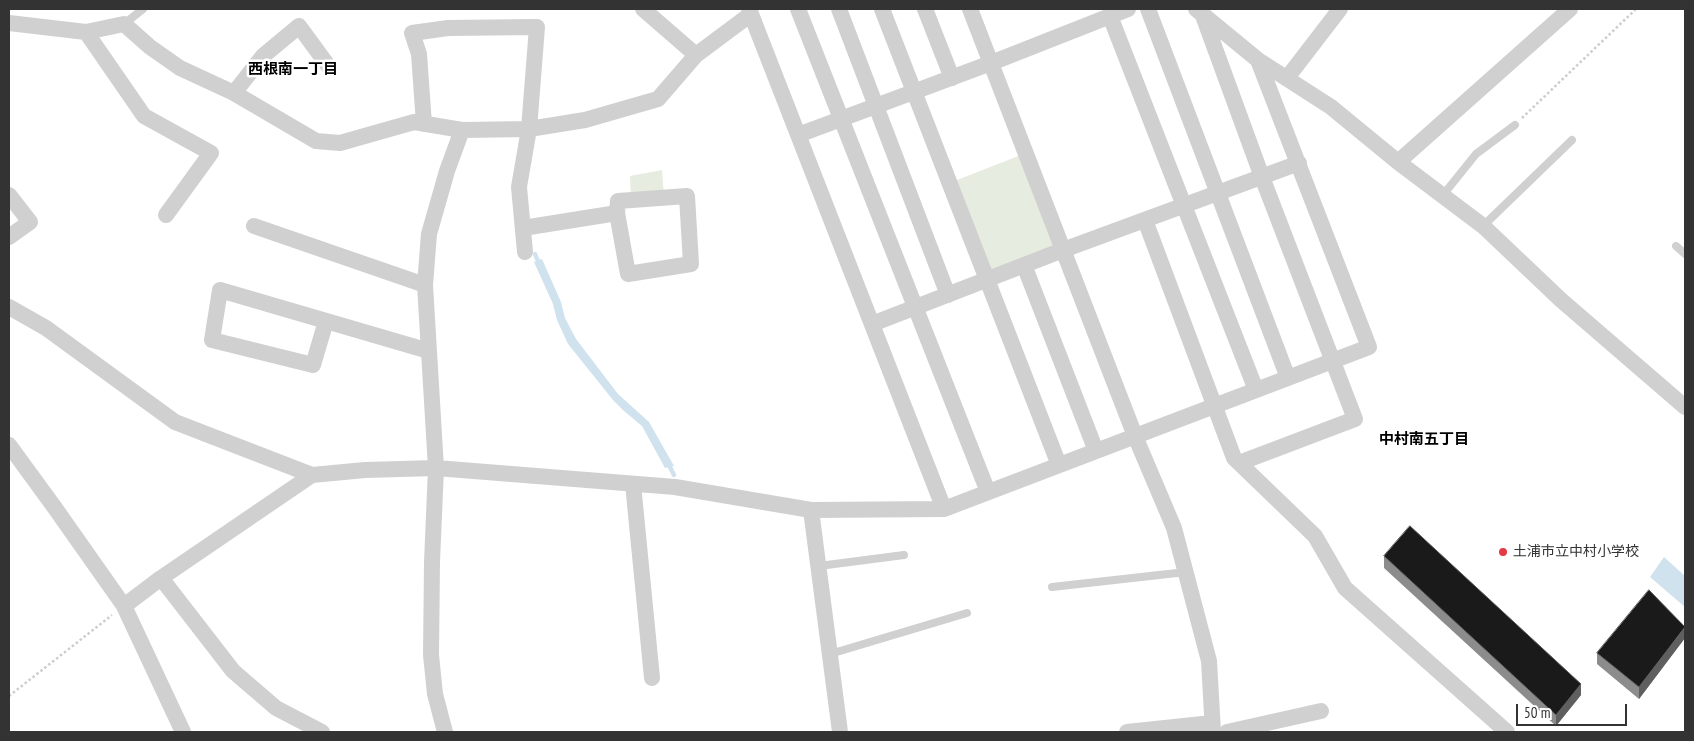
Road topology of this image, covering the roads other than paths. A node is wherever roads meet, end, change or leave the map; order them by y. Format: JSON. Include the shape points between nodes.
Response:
{"nodes":[{"id":1,"x":143,"y":9,"type":"edge"},
{"id":2,"x":643,"y":9,"type":"edge"},
{"id":3,"x":798,"y":9,"type":"edge"},
{"id":4,"x":839,"y":9,"type":"edge"},
{"id":5,"x":882,"y":9,"type":"edge"},
{"id":6,"x":925,"y":9,"type":"edge"},
{"id":7,"x":970,"y":9,"type":"edge"},
{"id":8,"x":1128,"y":9,"type":"edge"},
{"id":9,"x":1148,"y":9,"type":"edge"},
{"id":10,"x":1340,"y":9,"type":"edge"},
{"id":11,"x":1566,"y":10,"type":"edge"},
{"id":12,"x":750,"y":11,"type":"edge"},
{"id":13,"x":1199,"y":11,"type":"edge"},
{"id":14,"x":1110,"y":16,"type":"junction"},
{"id":15,"x":9,"y":23,"type":"edge"},
{"id":16,"x":124,"y":24,"type":"junction"},
{"id":17,"x":86,"y":32,"type":"junction"},
{"id":18,"x":696,"y":55,"type":"junction"},
{"id":19,"x":1258,"y":60,"type":"junction"},
{"id":20,"x":991,"y":63,"type":"junction"},
{"id":21,"x":329,"y":67,"type":"dead end"},
{"id":22,"x":952,"y":78,"type":"junction"},
{"id":23,"x":1287,"y":78,"type":"junction"},
{"id":24,"x":914,"y":92,"type":"junction"},
{"id":25,"x":234,"y":93,"type":"junction"},
{"id":26,"x":876,"y":106,"type":"junction"},
{"id":27,"x":841,"y":118,"type":"junction"},
{"id":28,"x":424,"y":124,"type":"junction"},
{"id":29,"x":1515,"y":125,"type":"road end"},
{"id":30,"x":529,"y":129,"type":"junction"},
{"id":31,"x":462,"y":130,"type":"junction"},
{"id":32,"x":798,"y":135,"type":"junction"},
{"id":33,"x":1572,"y":140,"type":"dead end"},
{"id":34,"x":1398,"y":162,"type":"junction"},
{"id":35,"x":1299,"y":163,"type":"junction"},
{"id":36,"x":1262,"y":177,"type":"junction"},
{"id":37,"x":1218,"y":193,"type":"junction"},
{"id":38,"x":9,"y":195,"type":"edge"},
{"id":39,"x":1442,"y":195,"type":"junction"},
{"id":40,"x":1184,"y":205,"type":"junction"},
{"id":41,"x":616,"y":213,"type":"junction"},
{"id":42,"x":166,"y":215,"type":"dead end"},
{"id":43,"x":1145,"y":220,"type":"junction"},
{"id":44,"x":254,"y":226,"type":"dead end"},
{"id":45,"x":1483,"y":226,"type":"junction"},
{"id":46,"x":523,"y":228,"type":"junction"},
{"id":47,"x":9,"y":237,"type":"edge"},
{"id":48,"x":1676,"y":246,"type":"dead end"},
{"id":49,"x":1064,"y":250,"type":"junction"},
{"id":50,"x":525,"y":252,"type":"dead end"},
{"id":51,"x":1685,"y":254,"type":"edge"},
{"id":52,"x":1024,"y":265,"type":"junction"},
{"id":53,"x":988,"y":279,"type":"junction"},
{"id":54,"x":425,"y":285,"type":"junction"},
{"id":55,"x":948,"y":295,"type":"junction"},
{"id":56,"x":9,"y":307,"type":"edge"},
{"id":57,"x":915,"y":308,"type":"junction"},
{"id":58,"x":326,"y":320,"type":"junction"},
{"id":59,"x":872,"y":324,"type":"junction"},
{"id":60,"x":429,"y":350,"type":"junction"},
{"id":61,"x":1332,"y":361,"type":"junction"},
{"id":62,"x":1288,"y":378,"type":"junction"},
{"id":63,"x":1256,"y":390,"type":"junction"},
{"id":64,"x":1684,"y":403,"type":"edge"},
{"id":65,"x":1215,"y":406,"type":"junction"},
{"id":66,"x":1135,"y":436,"type":"junction"},
{"id":67,"x":9,"y":445,"type":"edge"},
{"id":68,"x":1096,"y":451,"type":"junction"},
{"id":69,"x":1239,"y":463,"type":"junction"},
{"id":70,"x":1059,"y":465,"type":"junction"},
{"id":71,"x":436,"y":468,"type":"junction"},
{"id":72,"x":312,"y":475,"type":"junction"},
{"id":73,"x":633,"y":484,"type":"junction"},
{"id":74,"x":988,"y":492,"type":"junction"},
{"id":75,"x":944,"y":509,"type":"junction"},
{"id":76,"x":811,"y":510,"type":"junction"},
{"id":77,"x":904,"y":555,"type":"dead end"},
{"id":78,"x":819,"y":566,"type":"junction"},
{"id":79,"x":1186,"y":572,"type":"junction"},
{"id":80,"x":161,"y":578,"type":"junction"},
{"id":81,"x":1052,"y":586,"type":"dead end"},
{"id":82,"x":124,"y":606,"type":"junction"},
{"id":83,"x":967,"y":613,"type":"dead end"},
{"id":84,"x":830,"y":654,"type":"junction"},
{"id":85,"x":652,"y":678,"type":"dead end"},
{"id":86,"x":1321,"y":712,"type":"dead end"},
{"id":87,"x":1212,"y":728,"type":"edge"},
{"id":88,"x":183,"y":732,"type":"edge"},
{"id":89,"x":322,"y":732,"type":"edge"},
{"id":90,"x":445,"y":732,"type":"edge"},
{"id":91,"x":840,"y":732,"type":"edge"},
{"id":92,"x":1127,"y":732,"type":"edge"},
{"id":93,"x":1227,"y":732,"type":"edge"},
{"id":94,"x":1507,"y":732,"type":"edge"}],
"edges":[{"from":1,"to":16,"type":"lane"},
{"from":2,"to":18,"type":"street"},
{"from":3,"to":27,"type":"street"},
{"from":4,"to":26,"type":"street"},
{"from":5,"to":24,"type":"street"},
{"from":6,"to":22,"type":"street"},
{"from":7,"to":20,"type":"street"},
{"from":8,"to":14,"type":"street"},
{"from":9,"to":37,"type":"street"},
{"from":10,"to":23,"type":"street"},
{"from":11,"to":34,"type":"street"},
{"from":12,"to":18,"type":"street"},
{"from":12,"to":32,"type":"street"},
{"from":13,"to":19,"type":"street"},
{"from":13,"to":36,"type":"street"},
{"from":14,"to":20,"type":"street"},
{"from":14,"to":40,"type":"street"},
{"from":15,"to":17,"type":"street"},
{"from":16,"to":17,"type":"street"},
{"from":16,"to":25,"type":"street","via":[[180,68]]},
{"from":17,"to":42,"type":"street","via":[[144,116],[211,153]]},
{"from":18,"to":30,"type":"street","via":[[658,100],[585,120]]},
{"from":19,"to":23,"type":"street"},
{"from":19,"to":35,"type":"street"},
{"from":20,"to":22,"type":"street"},
{"from":20,"to":49,"type":"street"},
{"from":21,"to":25,"type":"street","via":[[299,26],[264,56]]},
{"from":22,"to":24,"type":"street"},
{"from":23,"to":34,"type":"street","via":[[1330,107]]},
{"from":24,"to":26,"type":"street"},
{"from":24,"to":53,"type":"street"},
{"from":25,"to":28,"type":"street","via":[[316,140],[340,143],[414,122]]},
{"from":26,"to":27,"type":"street"},
{"from":26,"to":55,"type":"street"},
{"from":27,"to":32,"type":"street"},
{"from":27,"to":57,"type":"street"},
{"from":28,"to":30,"type":"street","via":[[419,54],[412,33],[448,28],[537,27]]},
{"from":28,"to":31,"type":"street"},
{"from":29,"to":39,"type":"lane","via":[[1476,154]]},
{"from":30,"to":31,"type":"street"},
{"from":30,"to":46,"type":"street","via":[[518,187]]},
{"from":31,"to":54,"type":"street","via":[[430,234]]},
{"from":32,"to":59,"type":"street"},
{"from":33,"to":45,"type":"lane"},
{"from":34,"to":39,"type":"street"},
{"from":35,"to":36,"type":"street"},
{"from":35,"to":61,"type":"street","via":[[1369,347]]},
{"from":36,"to":37,"type":"street"},
{"from":36,"to":61,"type":"street"},
{"from":37,"to":40,"type":"street"},
{"from":37,"to":62,"type":"street"},
{"from":38,"to":47,"type":"street","via":[[30,222]]},
{"from":39,"to":45,"type":"street"},
{"from":40,"to":43,"type":"street"},
{"from":40,"to":63,"type":"street"},
{"from":41,"to":41,"type":"street","via":[[618,201],[688,196],[691,264],[628,274]]},
{"from":41,"to":46,"type":"street"},
{"from":43,"to":49,"type":"street"},
{"from":43,"to":65,"type":"street"},
{"from":44,"to":54,"type":"street"},
{"from":45,"to":64,"type":"street","via":[[1561,300]]},
{"from":46,"to":50,"type":"street"},
{"from":48,"to":51,"type":"lane"},
{"from":49,"to":52,"type":"street"},
{"from":49,"to":66,"type":"street"},
{"from":52,"to":53,"type":"street"},
{"from":52,"to":68,"type":"street"},
{"from":53,"to":55,"type":"street"},
{"from":53,"to":70,"type":"street"},
{"from":54,"to":60,"type":"street"},
{"from":55,"to":57,"type":"street"},
{"from":56,"to":72,"type":"street","via":[[46,328],[175,422]]},
{"from":57,"to":59,"type":"street"},
{"from":57,"to":74,"type":"street"},
{"from":58,"to":58,"type":"street","via":[[220,290],[212,340],[314,365]]},
{"from":58,"to":60,"type":"street"},
{"from":59,"to":75,"type":"street"},
{"from":60,"to":71,"type":"street"},
{"from":61,"to":62,"type":"street"},
{"from":61,"to":69,"type":"street","via":[[1355,419]]},
{"from":62,"to":63,"type":"street"},
{"from":63,"to":65,"type":"street"},
{"from":65,"to":66,"type":"street"},
{"from":65,"to":69,"type":"street","via":[[1234,458]]},
{"from":66,"to":68,"type":"street"},
{"from":66,"to":79,"type":"street","via":[[1174,528]]},
{"from":67,"to":82,"type":"street"},
{"from":68,"to":70,"type":"street"},
{"from":69,"to":94,"type":"street","via":[[1315,536],[1345,588]]},
{"from":70,"to":74,"type":"street"},
{"from":71,"to":72,"type":"street"},
{"from":71,"to":73,"type":"street"},
{"from":71,"to":90,"type":"street","via":[[431,655],[435,694]]},
{"from":72,"to":80,"type":"street"},
{"from":73,"to":76,"type":"street","via":[[675,487]]},
{"from":73,"to":85,"type":"street"},
{"from":74,"to":75,"type":"street"},
{"from":75,"to":76,"type":"street"},
{"from":76,"to":78,"type":"street"},
{"from":77,"to":78,"type":"lane"},
{"from":78,"to":84,"type":"street"},
{"from":79,"to":81,"type":"lane"},
{"from":79,"to":87,"type":"street","via":[[1209,661]]},
{"from":80,"to":82,"type":"street"},
{"from":80,"to":89,"type":"street","via":[[233,671],[276,708]]},
{"from":82,"to":88,"type":"street"},
{"from":83,"to":84,"type":"lane"},
{"from":84,"to":91,"type":"street"},
{"from":86,"to":93,"type":"street"},
{"from":87,"to":92,"type":"street"}]}
